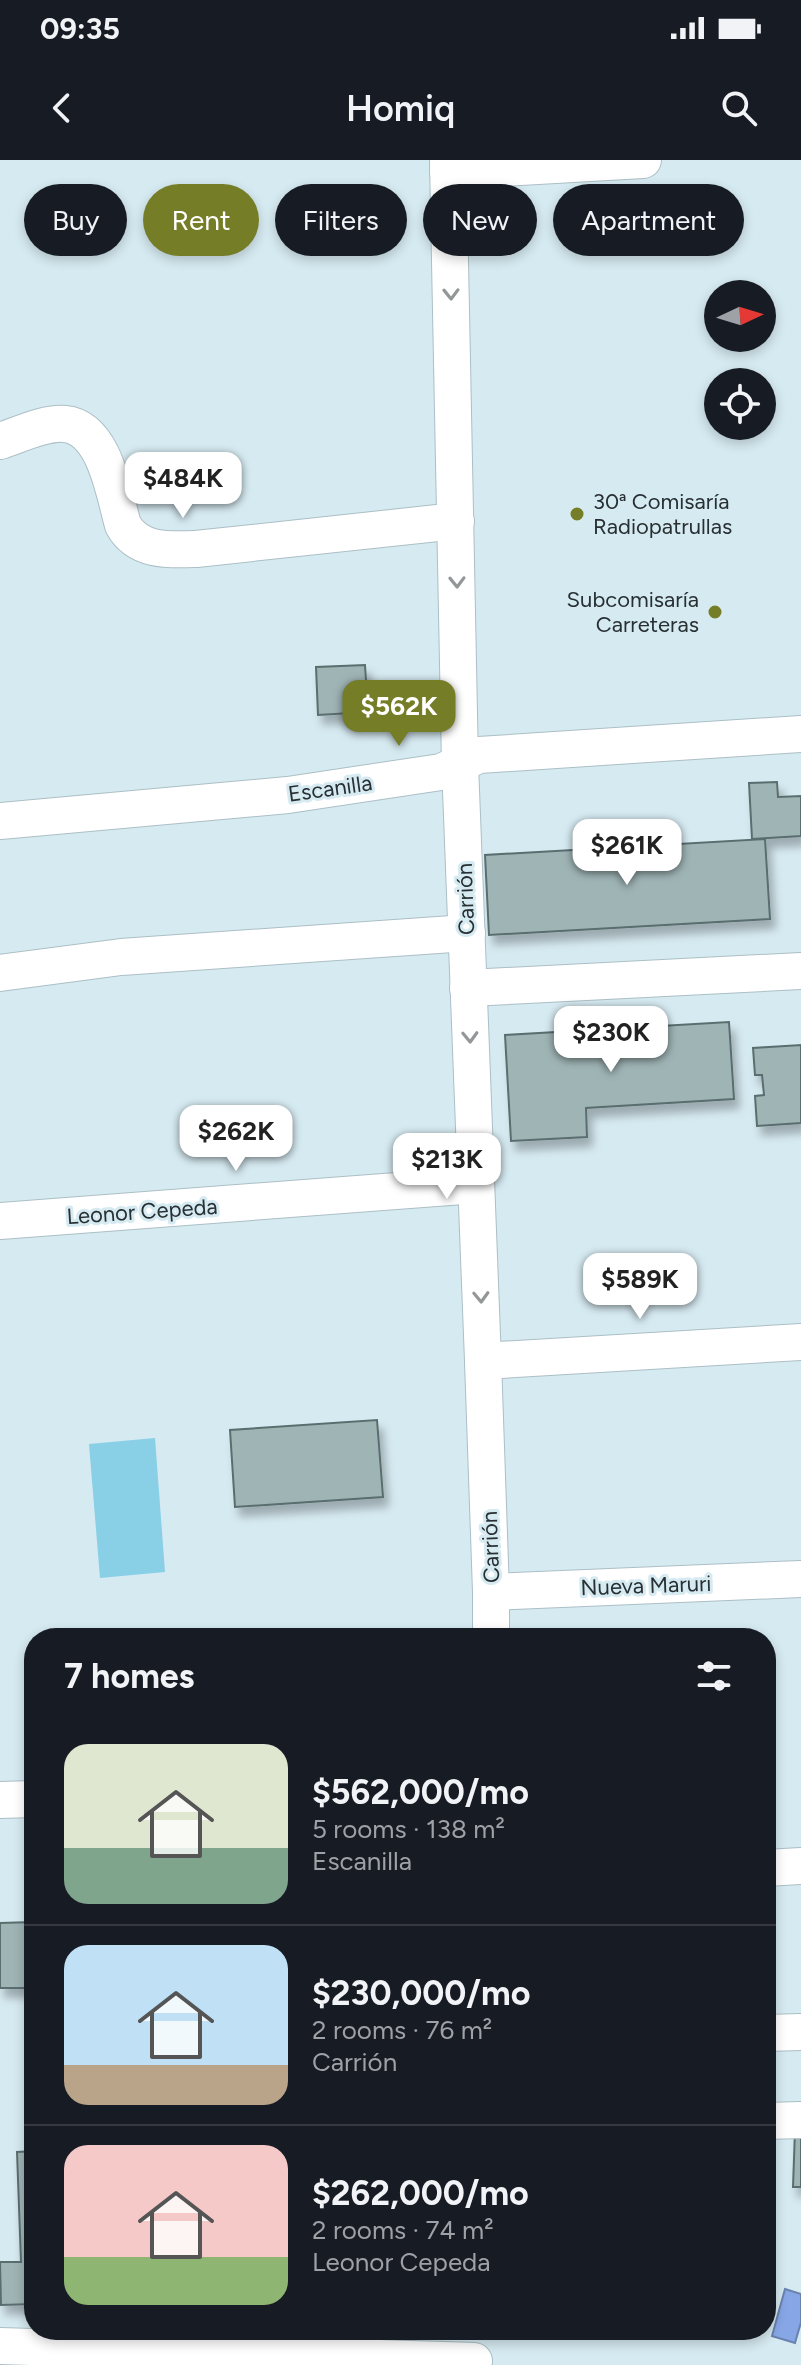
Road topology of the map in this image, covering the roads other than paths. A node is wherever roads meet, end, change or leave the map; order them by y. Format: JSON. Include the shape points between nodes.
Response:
{"nodes":[{"id":1,"x":643,"y":160,"type":"edge"},
{"id":2,"x":448,"y":166,"type":"edge"},
{"id":3,"x":0,"y":441,"type":"edge"},
{"id":4,"x":456,"y":521,"type":"junction"},
{"id":5,"x":801,"y":734,"type":"edge"},
{"id":6,"x":460,"y":764,"type":"junction"},
{"id":7,"x":0,"y":821,"type":"edge"},
{"id":8,"x":467,"y":933,"type":"junction"},
{"id":9,"x":801,"y":971,"type":"edge"},
{"id":10,"x":0,"y":973,"type":"edge"},
{"id":11,"x":468,"y":988,"type":"junction"},
{"id":12,"x":476,"y":1185,"type":"junction"},
{"id":13,"x":0,"y":1221,"type":"edge"},
{"id":14,"x":801,"y":1342,"type":"edge"},
{"id":15,"x":483,"y":1361,"type":"junction"},
{"id":16,"x":801,"y":1579,"type":"edge"},
{"id":17,"x":491,"y":1592,"type":"junction"},
{"id":18,"x":491,"y":1628,"type":"edge"},
{"id":19,"x":24,"y":1799,"type":"edge"},
{"id":20,"x":0,"y":1800,"type":"edge"},
{"id":21,"x":801,"y":1866,"type":"edge"},
{"id":22,"x":776,"y":1867,"type":"edge"},
{"id":23,"x":801,"y":2032,"type":"edge"},
{"id":24,"x":776,"y":2033,"type":"edge"},
{"id":25,"x":801,"y":2120,"type":"edge"},
{"id":26,"x":776,"y":2121,"type":"edge"},
{"id":27,"x":0,"y":2346,"type":"edge"},
{"id":28,"x":474,"y":2352,"type":"edge"}],
"edges":[{"from":1,"to":2,"type":"street"},
{"from":2,"to":4,"type":"street","name":"Carrión","one_way":true},
{"from":3,"to":4,"type":"street","via":[[65,423],[84,430],[103,458],[128,534],[154,548],[196,549]]},
{"from":4,"to":6,"type":"street","name":"Carrión","one_way":true},
{"from":5,"to":6,"type":"street","name":"Escanilla","via":[[479,755]]},
{"from":6,"to":7,"type":"street","name":"Escanilla","via":[[441,772],[288,795]]},
{"from":6,"to":8,"type":"street","name":"Carrión"},
{"from":8,"to":10,"type":"street","via":[[121,957]]},
{"from":8,"to":11,"type":"street","name":"Carrión"},
{"from":9,"to":11,"type":"street"},
{"from":11,"to":12,"type":"street","name":"Carrión","one_way":true},
{"from":12,"to":13,"type":"street","name":"Leonor Cepeda"},
{"from":12,"to":15,"type":"street","name":"Carrión","one_way":true},
{"from":14,"to":15,"type":"street"},
{"from":15,"to":17,"type":"street","name":"Carrión"},
{"from":16,"to":17,"type":"street","name":"Nueva Maruri"},
{"from":17,"to":18,"type":"street","name":"Carrión"},
{"from":19,"to":20,"type":"street"},
{"from":21,"to":22,"type":"street"},
{"from":23,"to":24,"type":"street"},
{"from":25,"to":26,"type":"street"},
{"from":27,"to":28,"type":"street"}]}
